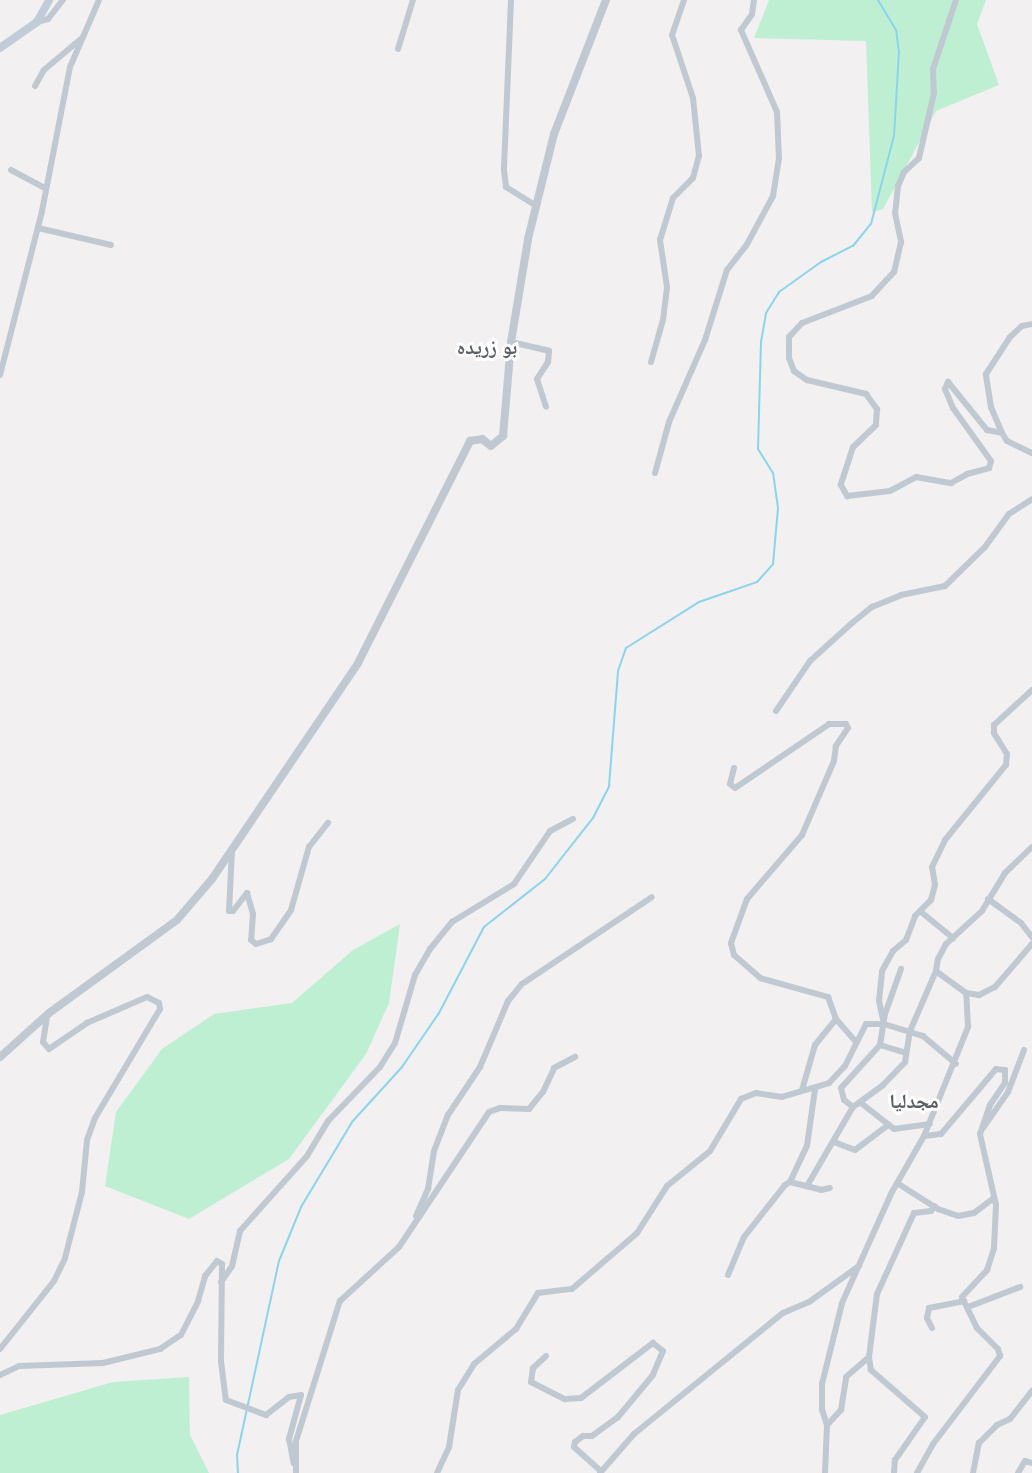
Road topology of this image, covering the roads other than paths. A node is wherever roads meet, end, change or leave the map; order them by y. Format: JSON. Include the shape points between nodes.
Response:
{"nodes":[{"id":1,"x":49,"y":0,"type":"edge"},
{"id":2,"x":63,"y":0,"type":"edge"},
{"id":3,"x":99,"y":0,"type":"edge"},
{"id":4,"x":413,"y":0,"type":"edge"},
{"id":5,"x":511,"y":0,"type":"edge"},
{"id":6,"x":606,"y":0,"type":"edge"},
{"id":7,"x":684,"y":0,"type":"edge"},
{"id":8,"x":754,"y":0,"type":"edge"},
{"id":9,"x":956,"y":0,"type":"edge"},
{"id":10,"x":37,"y":22,"type":"junction"},
{"id":11,"x":83,"y":37,"type":"junction"},
{"id":12,"x":0,"y":48,"type":"edge"},
{"id":13,"x":398,"y":50,"type":"dead end"},
{"id":14,"x":35,"y":86,"type":"dead end"},
{"id":15,"x":11,"y":170,"type":"dead end"},
{"id":16,"x":45,"y":188,"type":"junction"},
{"id":17,"x":536,"y":206,"type":"junction"},
{"id":18,"x":38,"y":228,"type":"junction"},
{"id":19,"x":111,"y":245,"type":"dead end"},
{"id":20,"x":1032,"y":324,"type":"edge"},
{"id":21,"x":511,"y":342,"type":"junction"},
{"id":22,"x":651,"y":362,"type":"dead end"},
{"id":23,"x":0,"y":375,"type":"edge"},
{"id":24,"x":546,"y":407,"type":"dead end"},
{"id":25,"x":1002,"y":433,"type":"junction"},
{"id":26,"x":1032,"y":453,"type":"edge"},
{"id":27,"x":654,"y":473,"type":"dead end"},
{"id":28,"x":1032,"y":499,"type":"edge"},
{"id":29,"x":1032,"y":690,"type":"edge"},
{"id":30,"x":776,"y":711,"type":"dead end"},
{"id":31,"x":734,"y":768,"type":"dead end"},
{"id":32,"x":573,"y":819,"type":"dead end"},
{"id":33,"x":328,"y":823,"type":"dead end"},
{"id":34,"x":1032,"y":847,"type":"edge"},
{"id":35,"x":232,"y":849,"type":"junction"},
{"id":36,"x":652,"y":897,"type":"dead end"},
{"id":37,"x":988,"y":899,"type":"junction"},
{"id":38,"x":920,"y":911,"type":"junction"},
{"id":39,"x":1032,"y":937,"type":"edge"},
{"id":40,"x":953,"y":938,"type":"junction"},
{"id":41,"x":1032,"y":944,"type":"edge"},
{"id":42,"x":901,"y":969,"type":"dead end"},
{"id":43,"x":936,"y":971,"type":"junction"},
{"id":44,"x":966,"y":993,"type":"junction"},
{"id":45,"x":49,"y":1013,"type":"junction"},
{"id":46,"x":836,"y":1019,"type":"junction"},
{"id":47,"x":884,"y":1023,"type":"junction"},
{"id":48,"x":910,"y":1031,"type":"junction"},
{"id":49,"x":856,"y":1042,"type":"junction"},
{"id":50,"x":880,"y":1045,"type":"junction"},
{"id":51,"x":1024,"y":1050,"type":"dead end"},
{"id":52,"x":906,"y":1053,"type":"junction"},
{"id":53,"x":0,"y":1057,"type":"edge"},
{"id":54,"x":575,"y":1057,"type":"dead end"},
{"id":55,"x":956,"y":1064,"type":"junction"},
{"id":56,"x":815,"y":1089,"type":"junction"},
{"id":57,"x":802,"y":1090,"type":"junction"},
{"id":58,"x":861,"y":1103,"type":"junction"},
{"id":59,"x":853,"y":1107,"type":"junction"},
{"id":60,"x":930,"y":1124,"type":"junction"},
{"id":61,"x":887,"y":1126,"type":"junction"},
{"id":62,"x":981,"y":1131,"type":"junction"},
{"id":63,"x":924,"y":1136,"type":"junction"},
{"id":64,"x":834,"y":1142,"type":"junction"},
{"id":65,"x":790,"y":1182,"type":"junction"},
{"id":66,"x":897,"y":1183,"type":"junction"},
{"id":67,"x":807,"y":1186,"type":"junction"},
{"id":68,"x":831,"y":1188,"type":"dead end"},
{"id":69,"x":994,"y":1198,"type":"junction"},
{"id":70,"x":935,"y":1206,"type":"junction"},
{"id":71,"x":413,"y":1225,"type":"junction"},
{"id":72,"x":860,"y":1266,"type":"junction"},
{"id":73,"x":728,"y":1275,"type":"dead end"},
{"id":74,"x":221,"y":1282,"type":"junction"},
{"id":75,"x":1020,"y":1287,"type":"dead end"},
{"id":76,"x":966,"y":1304,"type":"junction"},
{"id":77,"x":932,"y":1328,"type":"dead end"},
{"id":78,"x":0,"y":1349,"type":"edge"},
{"id":79,"x":546,"y":1356,"type":"dead end"},
{"id":80,"x":869,"y":1357,"type":"junction"},
{"id":81,"x":0,"y":1376,"type":"edge"},
{"id":82,"x":1032,"y":1391,"type":"edge"},
{"id":83,"x":827,"y":1425,"type":"junction"},
{"id":84,"x":1032,"y":1463,"type":"edge"},
{"id":85,"x":294,"y":1464,"type":"junction"},
{"id":86,"x":601,"y":1472,"type":"edge"},
{"id":87,"x":296,"y":1473,"type":"edge"},
{"id":88,"x":437,"y":1473,"type":"edge"},
{"id":89,"x":825,"y":1473,"type":"edge"},
{"id":90,"x":894,"y":1473,"type":"edge"},
{"id":91,"x":917,"y":1473,"type":"edge"},
{"id":92,"x":973,"y":1473,"type":"edge"},
{"id":93,"x":1018,"y":1473,"type":"edge"}],
"edges":[{"from":1,"to":10,"type":"main road"},
{"from":2,"to":10,"type":"street","via":[[48,19]]},
{"from":3,"to":11,"type":"street"},
{"from":4,"to":13,"type":"street"},
{"from":5,"to":17,"type":"street","via":[[506,187]]},
{"from":6,"to":17,"type":"street","via":[[554,134]]},
{"from":7,"to":22,"type":"street","via":[[672,35],[693,98],[699,156],[693,178],[673,198],[660,240],[667,287]]},
{"from":8,"to":27,"type":"street","via":[[753,14],[741,30],[777,112],[779,159],[773,196],[746,246],[727,270],[705,340],[669,422]]},
{"from":9,"to":25,"type":"street","via":[[933,69],[934,93],[919,158],[904,172],[898,186],[895,213],[901,242],[894,272],[872,296],[802,322],[789,337],[789,358],[794,371],[807,380],[866,394],[877,409],[876,425],[853,447],[841,485],[848,495],[890,491],[916,477],[951,483],[989,468],[991,461],[953,408],[945,389],[948,382],[987,430]]},
{"from":10,"to":12,"type":"main road"},
{"from":11,"to":14,"type":"street","via":[[44,70]]},
{"from":11,"to":16,"type":"street","via":[[70,67]]},
{"from":15,"to":16,"type":"street"},
{"from":16,"to":18,"type":"street"},
{"from":17,"to":21,"type":"street"},
{"from":18,"to":19,"type":"street"},
{"from":18,"to":23,"type":"street"},
{"from":20,"to":25,"type":"street","via":[[1010,337],[986,374],[991,407]]},
{"from":21,"to":24,"type":"street","via":[[549,351],[548,362],[537,379]]},
{"from":21,"to":35,"type":"street","via":[[502,436],[491,446],[482,439],[470,441],[358,663]]},
{"from":25,"to":26,"type":"street","via":[[1007,441]]},
{"from":28,"to":30,"type":"street","via":[[1009,514],[985,547],[945,586],[901,595],[872,607],[852,623],[810,661]]},
{"from":29,"to":38,"type":"street","via":[[994,725],[994,733],[1007,754],[1006,765],[945,840],[932,867],[935,885],[931,900]]},
{"from":31,"to":46,"type":"street","via":[[730,784],[735,788],[829,724],[846,724],[848,728],[836,746],[834,761],[802,835],[747,899],[731,943],[734,955],[760,978],[828,997]]},
{"from":32,"to":74,"type":"street","via":[[550,831],[514,884],[452,922],[430,949],[415,975],[395,1043],[380,1067],[328,1121],[307,1156],[240,1231],[232,1266]]},
{"from":33,"to":35,"type":"street","via":[[309,847],[291,910],[271,939],[256,944],[251,940],[253,914],[247,893],[229,911]]},
{"from":34,"to":37,"type":"street","via":[[1005,873]]},
{"from":35,"to":45,"type":"street","via":[[177,920]]},
{"from":36,"to":71,"type":"street","via":[[522,984],[508,1001],[480,1067],[448,1115],[434,1151],[428,1189]]},
{"from":37,"to":39,"type":"street"},
{"from":37,"to":40,"type":"street","via":[[982,911]]},
{"from":38,"to":40,"type":"street"},
{"from":38,"to":47,"type":"street","via":[[906,940],[893,951],[882,971],[879,1001]]},
{"from":40,"to":43,"type":"street","via":[[942,951]]},
{"from":41,"to":44,"type":"street","via":[[995,987],[979,995]]},
{"from":42,"to":47,"type":"street"},
{"from":43,"to":44,"type":"street"},
{"from":43,"to":48,"type":"street"},
{"from":44,"to":55,"type":"street","via":[[968,1027]]},
{"from":45,"to":53,"type":"street"},
{"from":45,"to":78,"type":"street","via":[[42,1029],[45,1048],[49,1049],[87,1023],[147,997],[159,1003],[160,1009],[95,1118],[87,1140],[82,1192],[65,1258],[54,1281]]},
{"from":46,"to":49,"type":"street"},
{"from":46,"to":57,"type":"street","via":[[815,1044]]},
{"from":47,"to":48,"type":"street"},
{"from":47,"to":49,"type":"street","via":[[866,1024]]},
{"from":47,"to":50,"type":"street"},
{"from":48,"to":52,"type":"street"},
{"from":48,"to":55,"type":"street","via":[[923,1036]]},
{"from":49,"to":56,"type":"street","via":[[842,1071]]},
{"from":50,"to":52,"type":"street"},
{"from":50,"to":59,"type":"street","via":[[842,1088],[843,1097]]},
{"from":51,"to":62,"type":"street","via":[[1008,1092]]},
{"from":52,"to":58,"type":"street","via":[[897,1072]]},
{"from":54,"to":71,"type":"street","via":[[554,1068],[543,1092],[529,1109],[500,1108],[489,1112]]},
{"from":55,"to":60,"type":"street"},
{"from":56,"to":57,"type":"street"},
{"from":56,"to":65,"type":"street","via":[[807,1146]]},
{"from":57,"to":88,"type":"street","via":[[779,1098],[756,1093],[741,1099],[710,1150],[667,1186],[637,1233],[572,1289],[545,1290],[535,1296],[516,1329],[480,1357],[465,1376],[456,1398],[449,1447]]},
{"from":58,"to":59,"type":"street"},
{"from":58,"to":61,"type":"street"},
{"from":59,"to":64,"type":"street"},
{"from":60,"to":61,"type":"street"},
{"from":60,"to":63,"type":"street"},
{"from":61,"to":64,"type":"street","via":[[855,1150]]},
{"from":62,"to":63,"type":"street","via":[[990,1105],[1005,1083],[1007,1073],[1000,1068],[940,1134]]},
{"from":62,"to":69,"type":"street","via":[[983,1158]]},
{"from":63,"to":66,"type":"street"},
{"from":64,"to":67,"type":"street"},
{"from":65,"to":67,"type":"street"},
{"from":65,"to":73,"type":"street","via":[[744,1236]]},
{"from":66,"to":70,"type":"street"},
{"from":66,"to":72,"type":"street"},
{"from":67,"to":68,"type":"street"},
{"from":69,"to":70,"type":"street","via":[[966,1216]]},
{"from":69,"to":76,"type":"street","via":[[992,1261],[963,1294]]},
{"from":70,"to":80,"type":"street","via":[[931,1211],[914,1214],[896,1249],[877,1294]]},
{"from":71,"to":85,"type":"street","via":[[392,1255],[340,1301],[296,1441]]},
{"from":72,"to":83,"type":"street","via":[[842,1303],[824,1374],[822,1410]]},
{"from":72,"to":86,"type":"street","via":[[809,1302],[783,1313],[634,1434]]},
{"from":74,"to":81,"type":"street","via":[[222,1264],[212,1262],[181,1335],[160,1349],[103,1363],[19,1366]]},
{"from":74,"to":85,"type":"street","via":[[222,1391],[226,1400],[266,1415],[289,1397],[300,1395],[289,1439]]},
{"from":75,"to":76,"type":"street"},
{"from":76,"to":77,"type":"street","via":[[929,1308],[927,1318]]},
{"from":76,"to":91,"type":"street","via":[[977,1328],[1000,1356],[933,1444]]},
{"from":79,"to":86,"type":"street","via":[[533,1368],[531,1382],[565,1399],[581,1398],[653,1344],[663,1351],[653,1375],[618,1417],[592,1436],[575,1442],[574,1447]]},
{"from":80,"to":83,"type":"street","via":[[846,1377],[841,1410]]},
{"from":80,"to":90,"type":"street","via":[[871,1370],[925,1414],[895,1460]]},
{"from":82,"to":92,"type":"street","via":[[1017,1413],[979,1443]]},
{"from":83,"to":89,"type":"street"},
{"from":84,"to":93,"type":"street","via":[[1025,1461]]},
{"from":85,"to":87,"type":"street"}]}
